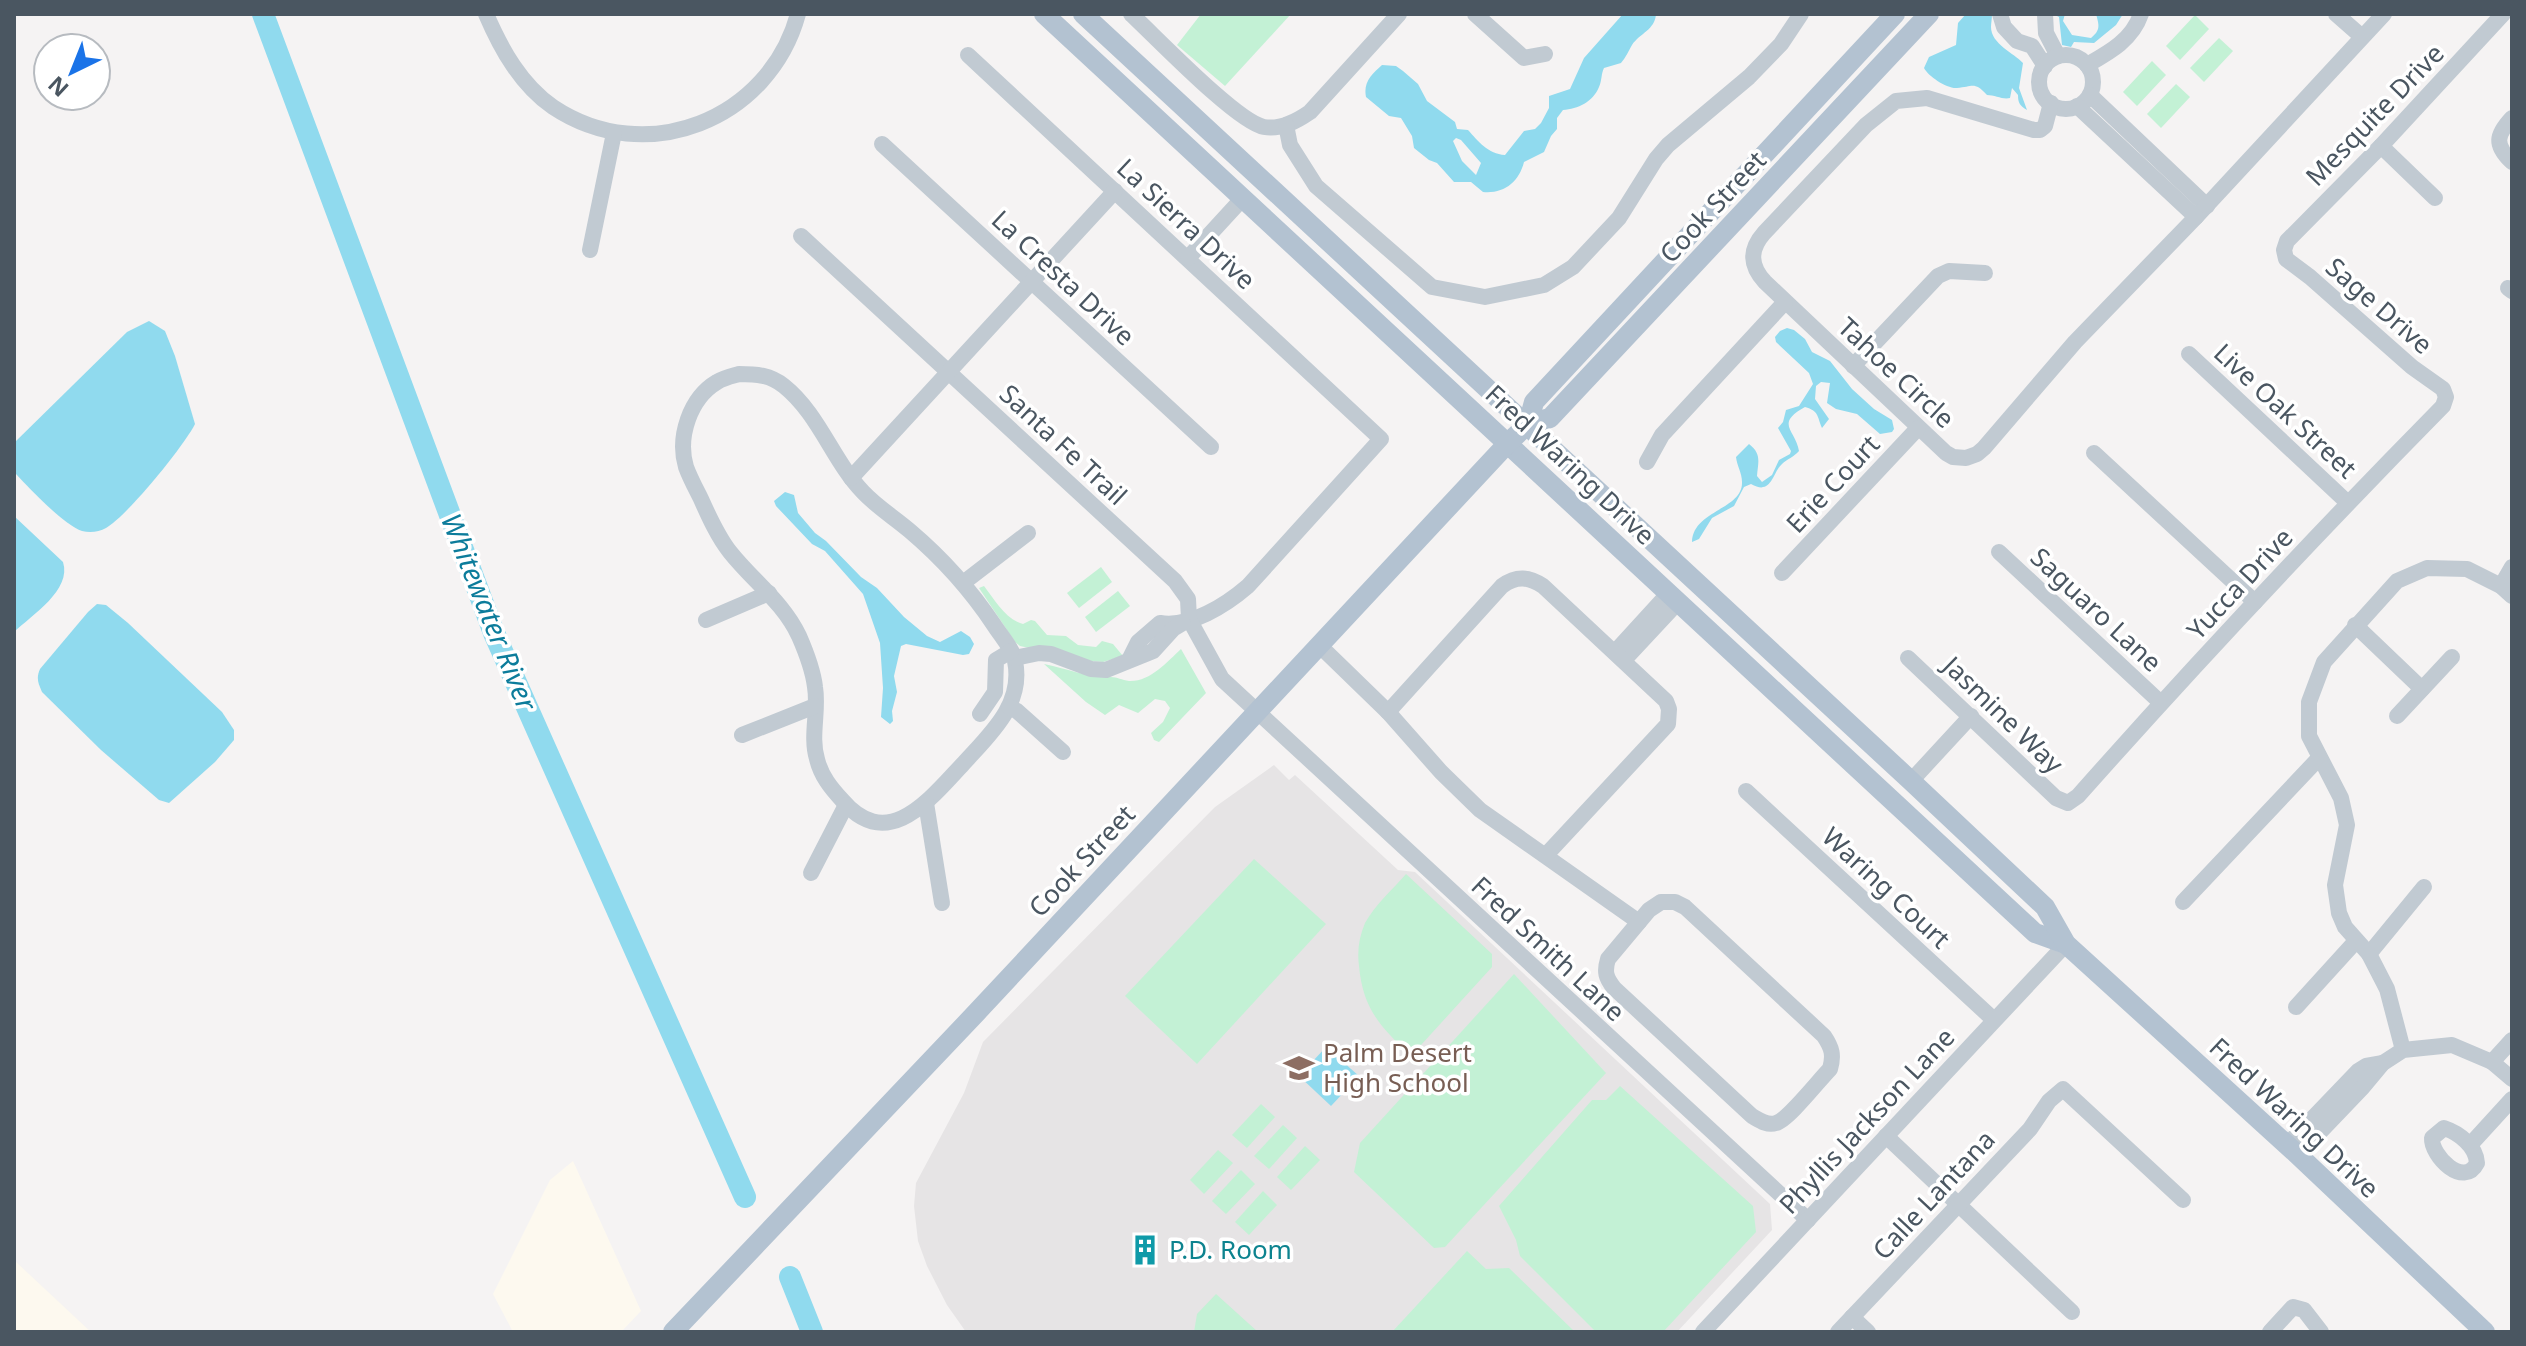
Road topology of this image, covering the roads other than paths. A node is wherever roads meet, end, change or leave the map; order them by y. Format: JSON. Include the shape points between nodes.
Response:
{"nodes":[{"id":1,"x":486,"y":14,"type":"edge"},
{"id":2,"x":798,"y":14,"type":"edge"},
{"id":3,"x":1044,"y":14,"type":"edge"},
{"id":4,"x":1083,"y":14,"type":"edge"},
{"id":5,"x":1131,"y":14,"type":"edge"},
{"id":6,"x":1399,"y":14,"type":"edge"},
{"id":7,"x":1475,"y":14,"type":"edge"},
{"id":8,"x":1801,"y":14,"type":"edge"},
{"id":9,"x":1895,"y":14,"type":"edge"},
{"id":10,"x":1929,"y":14,"type":"edge"},
{"id":11,"x":2000,"y":14,"type":"edge"},
{"id":12,"x":2045,"y":14,"type":"edge"},
{"id":13,"x":2141,"y":14,"type":"edge"},
{"id":14,"x":2336,"y":14,"type":"edge"},
{"id":15,"x":2384,"y":14,"type":"edge"},
{"id":16,"x":2503,"y":14,"type":"edge"},
{"id":17,"x":2361,"y":36,"type":"junction"},
{"id":18,"x":1545,"y":54,"type":"dead end"},
{"id":19,"x":968,"y":55,"type":"dead end"},
{"id":20,"x":2052,"y":61,"type":"junction"},
{"id":21,"x":2087,"y":65,"type":"junction"},
{"id":22,"x":2083,"y":101,"type":"junction"},
{"id":23,"x":2051,"y":103,"type":"junction"},
{"id":24,"x":2512,"y":118,"type":"edge"},
{"id":25,"x":1286,"y":125,"type":"junction"},
{"id":26,"x":614,"y":133,"type":"junction"},
{"id":27,"x":882,"y":144,"type":"dead end"},
{"id":28,"x":2381,"y":146,"type":"junction"},
{"id":29,"x":2512,"y":162,"type":"edge"},
{"id":30,"x":1115,"y":191,"type":"junction"},
{"id":31,"x":1243,"y":198,"type":"junction"},
{"id":32,"x":2435,"y":198,"type":"dead end"},
{"id":33,"x":2201,"y":211,"type":"junction"},
{"id":34,"x":801,"y":236,"type":"dead end"},
{"id":35,"x":590,"y":250,"type":"dead end"},
{"id":36,"x":2284,"y":250,"type":"joint"},
{"id":37,"x":1188,"y":258,"type":"junction"},
{"id":38,"x":1985,"y":273,"type":"dead end"},
{"id":39,"x":1031,"y":281,"type":"junction"},
{"id":40,"x":1785,"y":302,"type":"junction"},
{"id":41,"x":1402,"y":308,"type":"junction"},
{"id":42,"x":2189,"y":354,"type":"dead end"},
{"id":43,"x":1853,"y":366,"type":"junction"},
{"id":44,"x":949,"y":372,"type":"junction"},
{"id":45,"x":2446,"y":397,"type":"joint"},
{"id":46,"x":1528,"y":424,"type":"junction"},
{"id":47,"x":1918,"y":428,"type":"junction"},
{"id":48,"x":1508,"y":443,"type":"junction"},
{"id":49,"x":1211,"y":447,"type":"dead end"},
{"id":50,"x":2094,"y":453,"type":"dead end"},
{"id":51,"x":1647,"y":462,"type":"dead end"},
{"id":52,"x":851,"y":478,"type":"junction"},
{"id":53,"x":2348,"y":503,"type":"junction"},
{"id":54,"x":1028,"y":533,"type":"dead end"},
{"id":55,"x":1999,"y":552,"type":"dead end"},
{"id":56,"x":2512,"y":567,"type":"edge"},
{"id":57,"x":1782,"y":573,"type":"dead end"},
{"id":58,"x":963,"y":583,"type":"junction"},
{"id":59,"x":2506,"y":591,"type":"edge"},
{"id":60,"x":769,"y":593,"type":"junction"},
{"id":61,"x":1674,"y":597,"type":"junction"},
{"id":62,"x":2255,"y":602,"type":"junction"},
{"id":63,"x":1189,"y":619,"type":"junction"},
{"id":64,"x":706,"y":620,"type":"dead end"},
{"id":65,"x":2355,"y":625,"type":"junction"},
{"id":66,"x":1320,"y":646,"type":"junction"},
{"id":67,"x":1132,"y":653,"type":"junction"},
{"id":68,"x":1013,"y":655,"type":"junction"},
{"id":69,"x":1620,"y":656,"type":"junction"},
{"id":70,"x":1774,"y":656,"type":"junction"},
{"id":71,"x":2452,"y":657,"type":"dead end"},
{"id":72,"x":1908,"y":658,"type":"dead end"},
{"id":73,"x":2422,"y":689,"type":"junction"},
{"id":74,"x":1780,"y":697,"type":"junction"},
{"id":75,"x":2161,"y":703,"type":"junction"},
{"id":76,"x":815,"y":706,"type":"junction"},
{"id":77,"x":1009,"y":707,"type":"junction"},
{"id":78,"x":1388,"y":712,"type":"junction"},
{"id":79,"x":1257,"y":713,"type":"junction"},
{"id":80,"x":980,"y":714,"type":"dead end"},
{"id":81,"x":1971,"y":716,"type":"junction"},
{"id":82,"x":2397,"y":716,"type":"dead end"},
{"id":83,"x":742,"y":735,"type":"dead end"},
{"id":84,"x":1063,"y":752,"type":"dead end"},
{"id":85,"x":2319,"y":758,"type":"junction"},
{"id":86,"x":1911,"y":781,"type":"junction"},
{"id":87,"x":1746,"y":791,"type":"dead end"},
{"id":88,"x":926,"y":803,"type":"junction"},
{"id":89,"x":2068,"y":803,"type":"joint"},
{"id":90,"x":846,"y":805,"type":"junction"},
{"id":91,"x":1546,"y":855,"type":"junction"},
{"id":92,"x":811,"y":873,"type":"dead end"},
{"id":93,"x":2424,"y":887,"type":"dead end"},
{"id":94,"x":2183,"y":902,"type":"dead end"},
{"id":95,"x":942,"y":903,"type":"dead end"},
{"id":96,"x":1639,"y":922,"type":"junction"},
{"id":97,"x":2356,"y":941,"type":"junction"},
{"id":98,"x":2066,"y":944,"type":"junction"},
{"id":99,"x":2369,"y":954,"type":"junction"},
{"id":100,"x":2296,"y":1007,"type":"dead end"},
{"id":101,"x":1994,"y":1020,"type":"junction"},
{"id":102,"x":2512,"y":1040,"type":"edge"},
{"id":103,"x":2403,"y":1050,"type":"junction"},
{"id":104,"x":2492,"y":1062,"type":"junction"},
{"id":105,"x":2512,"y":1079,"type":"edge"},
{"id":106,"x":2512,"y":1099,"type":"edge"},
{"id":107,"x":1886,"y":1136,"type":"junction"},
{"id":108,"x":2470,"y":1145,"type":"dead end"},
{"id":109,"x":2292,"y":1150,"type":"junction"},
{"id":110,"x":2183,"y":1200,"type":"dead end"},
{"id":111,"x":1958,"y":1205,"type":"junction"},
{"id":112,"x":1808,"y":1220,"type":"junction"},
{"id":113,"x":2072,"y":1312,"type":"dead end"},
{"id":114,"x":1852,"y":1317,"type":"junction"},
{"id":115,"x":673,"y":1332,"type":"edge"},
{"id":116,"x":1703,"y":1332,"type":"edge"},
{"id":117,"x":1838,"y":1332,"type":"edge"},
{"id":118,"x":1868,"y":1332,"type":"edge"},
{"id":119,"x":2270,"y":1332,"type":"edge"},
{"id":120,"x":2321,"y":1332,"type":"edge"},
{"id":121,"x":2485,"y":1332,"type":"edge"}],
"edges":[{"from":1,"to":26,"type":"street","via":[[498,43],[535,92],[571,118]]},
{"from":2,"to":26,"type":"street","via":[[771,73],[736,106],[680,129]]},
{"from":3,"to":31,"type":"main road","name":"Fred Waring Drive"},
{"from":4,"to":41,"type":"main road","name":"Fred Waring Drive"},
{"from":5,"to":25,"type":"street","via":[[1241,116],[1268,128]]},
{"from":6,"to":25,"type":"street","via":[[1310,112]]},
{"from":7,"to":18,"type":"street","via":[[1524,58]]},
{"from":8,"to":25,"type":"street","via":[[1749,77],[1668,145],[1619,218],[1573,267],[1544,285],[1485,297],[1432,287],[1316,186],[1290,145]]},
{"from":9,"to":46,"type":"main road","name":"Cook Street","via":[[1534,402]]},
{"from":10,"to":46,"type":"main road","name":"Cook Street","via":[[1550,418]]},
{"from":11,"to":20,"type":"street","via":[[2017,41]]},
{"from":12,"to":20,"type":"street"},
{"from":13,"to":21,"type":"street","via":[[2122,42]]},
{"from":14,"to":17,"type":"street"},
{"from":15,"to":17,"type":"street","name":"Tahoe Circle"},
{"from":16,"to":28,"type":"street","name":"Mesquite Drive"},
{"from":17,"to":33,"type":"street","name":"Tahoe Circle"},
{"from":19,"to":30,"type":"street","name":"La Sierra Drive"},
{"from":20,"to":21,"type":"street","via":[[2076,57]]},
{"from":20,"to":23,"type":"street","via":[[2040,85]]},
{"from":21,"to":22,"type":"street","via":[[2093,80]]},
{"from":22,"to":23,"type":"street","via":[[2061,108]]},
{"from":22,"to":33,"type":"street"},
{"from":23,"to":40,"type":"street","name":"Tahoe Circle","via":[[2040,130],[1927,98],[1896,101],[1866,125],[1757,241],[1754,268]]},
{"from":24,"to":29,"type":"street","via":[[2499,139]]},
{"from":26,"to":35,"type":"street"},
{"from":27,"to":39,"type":"street","name":"La Cresta Drive"},
{"from":28,"to":32,"type":"street"},
{"from":28,"to":36,"type":"street","name":"Mesquite Drive"},
{"from":30,"to":37,"type":"street","name":"La Sierra Drive"},
{"from":30,"to":39,"type":"street"},
{"from":31,"to":37,"type":"street"},
{"from":31,"to":41,"type":"main road","via":[[1258,197],[1335,267]]},
{"from":31,"to":48,"type":"main road","name":"Fred Waring Drive"},
{"from":33,"to":47,"type":"street","name":"Tahoe Circle","via":[[1977,454],[1953,457]]},
{"from":34,"to":44,"type":"street","name":"Santa Fe Trail"},
{"from":36,"to":45,"type":"street","name":"Sage Drive","via":[[2286,259],[2443,389]]},
{"from":37,"to":63,"type":"street","name":"La Sierra Drive","via":[[1381,439],[1248,586],[1232,600]]},
{"from":38,"to":43,"type":"street","via":[[1949,271],[1938,276]]},
{"from":39,"to":44,"type":"street"},
{"from":39,"to":49,"type":"street","name":"La Cresta Drive"},
{"from":40,"to":43,"type":"street","name":"Tahoe Circle"},
{"from":40,"to":51,"type":"street","via":[[1662,435]]},
{"from":41,"to":46,"type":"main road","name":"Fred Waring Drive"},
{"from":42,"to":53,"type":"street","name":"Live Oak Street"},
{"from":43,"to":47,"type":"street","name":"Tahoe Circle"},
{"from":44,"to":52,"type":"street"},
{"from":44,"to":63,"type":"street","name":"Santa Fe Trail","via":[[1175,581],[1188,599]]},
{"from":45,"to":53,"type":"street","name":"Yucca Drive"},
{"from":46,"to":48,"type":"main road","name":"Cook Street"},
{"from":46,"to":70,"type":"main road","name":"Fred Waring Drive"},
{"from":47,"to":57,"type":"street","name":"Erie Court"},
{"from":48,"to":61,"type":"main road","name":"Fred Waring Drive"},
{"from":48,"to":66,"type":"main road","name":"Cook Street"},
{"from":50,"to":62,"type":"street"},
{"from":52,"to":58,"type":"street"},
{"from":52,"to":60,"type":"street","via":[[805,409],[772,378],[739,374],[719,379],[691,409],[683,449],[686,467],[728,549]]},
{"from":53,"to":62,"type":"street","name":"Yucca Drive"},
{"from":54,"to":58,"type":"street"},
{"from":55,"to":75,"type":"street","name":"Saguaro Lane"},
{"from":56,"to":59,"type":"street"},
{"from":58,"to":68,"type":"street"},
{"from":59,"to":65,"type":"street","via":[[2467,569],[2427,568],[2397,581]]},
{"from":60,"to":64,"type":"street"},
{"from":60,"to":76,"type":"street","via":[[807,654]]},
{"from":61,"to":69,"type":"street"},
{"from":61,"to":70,"type":"main road","via":[[1674,590],[1684,592],[1737,637]]},
{"from":61,"to":74,"type":"main road","name":"Fred Waring Drive"},
{"from":62,"to":75,"type":"street","name":"Yucca Drive"},
{"from":63,"to":67,"type":"street","via":[[1153,651]]},
{"from":63,"to":67,"type":"street","via":[[1160,623]]},
{"from":63,"to":79,"type":"street","name":"Santa Fe Trail","via":[[1222,679]]},
{"from":65,"to":73,"type":"street"},
{"from":65,"to":85,"type":"street","via":[[2324,662],[2309,702],[2309,736]]},
{"from":66,"to":78,"type":"street"},
{"from":66,"to":79,"type":"main road","name":"Cook Street"},
{"from":67,"to":68,"type":"street","via":[[1106,670],[1051,654]]},
{"from":68,"to":77,"type":"street","via":[[1016,678]]},
{"from":68,"to":80,"type":"street","via":[[996,660],[995,692]]},
{"from":69,"to":78,"type":"street","via":[[1543,586],[1518,577],[1502,586]]},
{"from":69,"to":91,"type":"street","via":[[1666,701],[1668,724]]},
{"from":70,"to":86,"type":"main road","name":"Fred Waring Drive"},
{"from":71,"to":73,"type":"street"},
{"from":72,"to":81,"type":"street","name":"Jasmine Way"},
{"from":73,"to":82,"type":"street"},
{"from":74,"to":86,"type":"main road","via":[[1804,703],[1897,788]]},
{"from":74,"to":98,"type":"main road","name":"Fred Waring Drive","via":[[2035,933]]},
{"from":75,"to":89,"type":"street","name":"Yucca Drive"},
{"from":76,"to":83,"type":"street"},
{"from":76,"to":90,"type":"street","via":[[817,761]]},
{"from":77,"to":84,"type":"street"},
{"from":77,"to":88,"type":"street"},
{"from":78,"to":91,"type":"street","via":[[1480,810]]},
{"from":79,"to":112,"type":"street","name":"Fred Smith Lane"},
{"from":79,"to":115,"type":"main road","name":"Cook Street"},
{"from":81,"to":86,"type":"street"},
{"from":81,"to":89,"type":"street","name":"Jasmine Way","via":[[2056,798]]},
{"from":85,"to":94,"type":"street"},
{"from":85,"to":97,"type":"street","via":[[2341,798],[2347,825],[2336,899]]},
{"from":86,"to":98,"type":"main road","name":"Fred Waring Drive","via":[[2045,907]]},
{"from":87,"to":101,"type":"street","name":"Waring Court"},
{"from":88,"to":90,"type":"street","via":[[887,823],[866,820]]},
{"from":88,"to":95,"type":"street"},
{"from":90,"to":92,"type":"street"},
{"from":91,"to":96,"type":"street"},
{"from":93,"to":99,"type":"street"},
{"from":96,"to":96,"type":"street","via":[[1608,959],[1606,978],[1752,1116],[1774,1124],[1785,1118],[1830,1069],[1831,1047],[1824,1036],[1685,907],[1661,902]]},
{"from":97,"to":99,"type":"street"},
{"from":97,"to":100,"type":"street"},
{"from":98,"to":101,"type":"street","name":"Phyllis Jackson Lane"},
{"from":98,"to":109,"type":"main road","name":"Fred Waring Drive"},
{"from":99,"to":103,"type":"street","via":[[2387,989]]},
{"from":101,"to":107,"type":"street","name":"Phyllis Jackson Lane"},
{"from":102,"to":104,"type":"street"},
{"from":103,"to":104,"type":"street","via":[[2452,1045]]},
{"from":103,"to":109,"type":"street","via":[[2349,1091]]},
{"from":104,"to":105,"type":"street"},
{"from":106,"to":108,"type":"street"},
{"from":107,"to":111,"type":"street"},
{"from":107,"to":112,"type":"street","name":"Phyllis Jackson Lane"},
{"from":109,"to":121,"type":"main road","name":"Fred Waring Drive"},
{"from":110,"to":111,"type":"street","name":"Calle Lantana","via":[[2063,1089]]},
{"from":111,"to":113,"type":"street"},
{"from":111,"to":114,"type":"street","name":"Calle Lantana"},
{"from":112,"to":116,"type":"street","name":"Phyllis Jackson Lane"},
{"from":114,"to":117,"type":"street","name":"Calle Lantana"},
{"from":114,"to":118,"type":"street"},
{"from":119,"to":120,"type":"street","via":[[2293,1307],[2304,1310]]}]}
